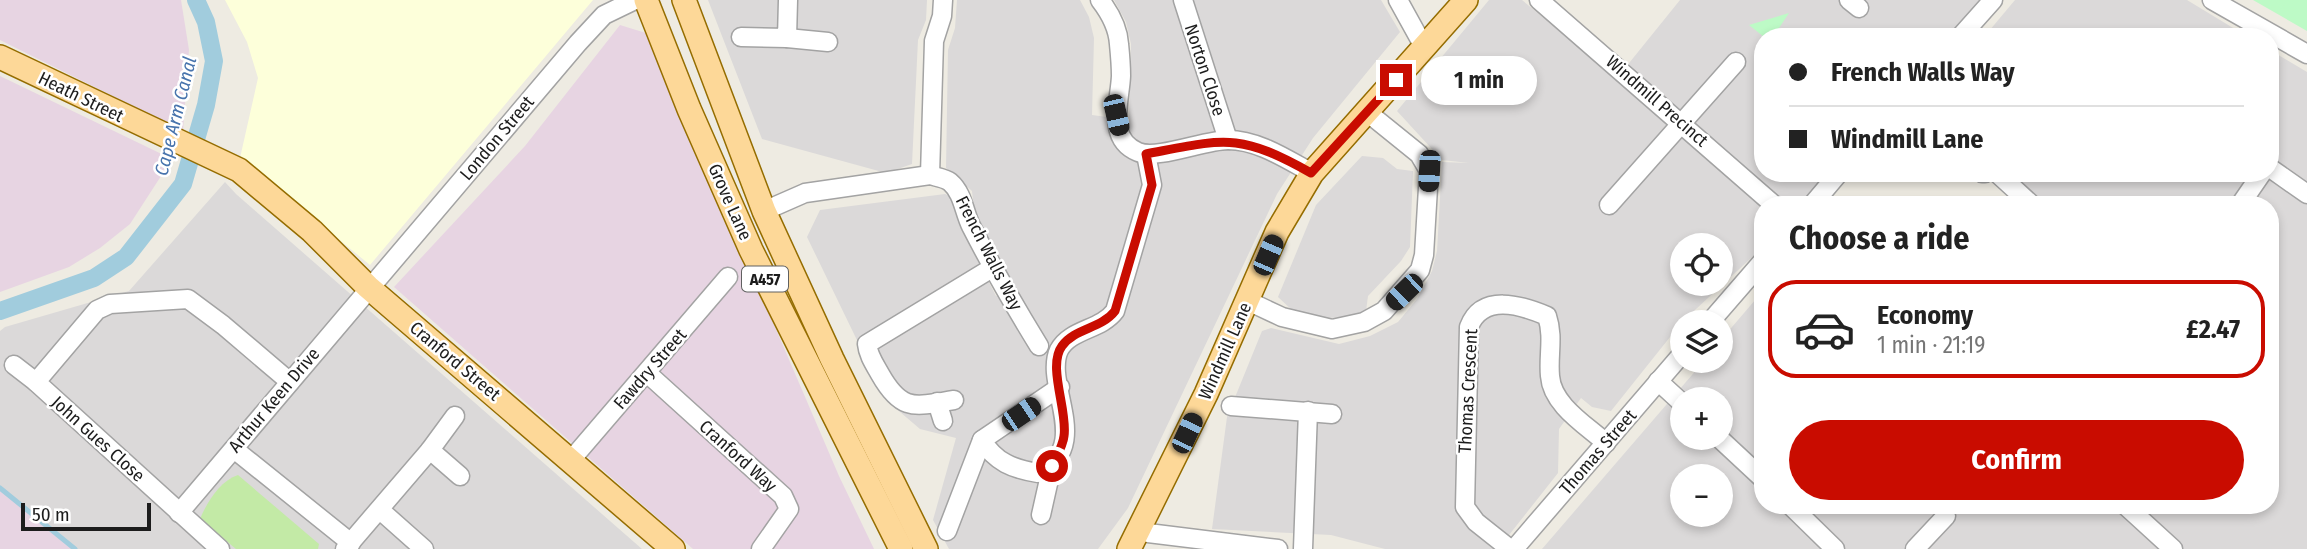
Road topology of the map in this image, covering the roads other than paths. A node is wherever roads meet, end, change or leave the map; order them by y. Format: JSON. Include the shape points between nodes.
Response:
{"nodes":[{"id":1,"x":635,"y":0,"type":"edge"},
{"id":2,"x":646,"y":0,"type":"edge"},
{"id":3,"x":684,"y":0,"type":"edge"},
{"id":4,"x":788,"y":0,"type":"edge"},
{"id":5,"x":943,"y":0,"type":"edge"},
{"id":6,"x":1100,"y":0,"type":"edge"},
{"id":7,"x":1183,"y":0,"type":"edge"},
{"id":8,"x":1398,"y":0,"type":"edge"},
{"id":9,"x":1466,"y":0,"type":"edge"},
{"id":10,"x":1539,"y":0,"type":"edge"},
{"id":11,"x":2212,"y":0,"type":"edge"},
{"id":12,"x":1988,"y":2,"type":"edge"},
{"id":13,"x":1967,"y":28,"type":"edge"},
{"id":14,"x":2261,"y":28,"type":"edge"},
{"id":15,"x":741,"y":37,"type":"dead end"},
{"id":16,"x":787,"y":38,"type":"junction"},
{"id":17,"x":2279,"y":38,"type":"edge"},
{"id":18,"x":828,"y":42,"type":"dead end"},
{"id":19,"x":1424,"y":47,"type":"junction"},
{"id":20,"x":2307,"y":54,"type":"edge"},
{"id":21,"x":0,"y":57,"type":"edge"},
{"id":22,"x":1735,"y":62,"type":"dead end"},
{"id":23,"x":1367,"y":112,"type":"junction"},
{"id":24,"x":1683,"y":122,"type":"junction"},
{"id":25,"x":1228,"y":140,"type":"junction"},
{"id":26,"x":1146,"y":154,"type":"junction"},
{"id":27,"x":239,"y":170,"type":"joint"},
{"id":28,"x":1311,"y":173,"type":"junction"},
{"id":29,"x":2279,"y":174,"type":"edge"},
{"id":30,"x":930,"y":175,"type":"junction"},
{"id":31,"x":1831,"y":182,"type":"edge"},
{"id":32,"x":2007,"y":182,"type":"edge"},
{"id":33,"x":2307,"y":194,"type":"edge"},
{"id":34,"x":1764,"y":196,"type":"edge"},
{"id":35,"x":1820,"y":196,"type":"edge"},
{"id":36,"x":2022,"y":196,"type":"edge"},
{"id":37,"x":1609,"y":205,"type":"dead end"},
{"id":38,"x":764,"y":211,"type":"junction"},
{"id":39,"x":992,"y":268,"type":"junction"},
{"id":40,"x":1754,"y":271,"type":"edge"},
{"id":41,"x":728,"y":277,"type":"dead end"},
{"id":42,"x":368,"y":287,"type":"junction"},
{"id":43,"x":1248,"y":301,"type":"junction"},
{"id":44,"x":1720,"y":310,"type":"edge"},
{"id":45,"x":1048,"y":354,"type":"junction"},
{"id":46,"x":14,"y":365,"type":"dead end"},
{"id":47,"x":1670,"y":368,"type":"edge"},
{"id":48,"x":647,"y":373,"type":"junction"},
{"id":49,"x":1658,"y":381,"type":"junction"},
{"id":50,"x":36,"y":382,"type":"junction"},
{"id":51,"x":290,"y":382,"type":"junction"},
{"id":52,"x":1060,"y":387,"type":"junction"},
{"id":53,"x":1670,"y":392,"type":"edge"},
{"id":54,"x":1231,"y":406,"type":"dead end"},
{"id":55,"x":1308,"y":411,"type":"junction"},
{"id":56,"x":1332,"y":414,"type":"dead end"},
{"id":57,"x":455,"y":416,"type":"dead end"},
{"id":58,"x":943,"y":421,"type":"dead end"},
{"id":59,"x":982,"y":440,"type":"junction"},
{"id":60,"x":1606,"y":443,"type":"junction"},
{"id":61,"x":234,"y":449,"type":"junction"},
{"id":62,"x":430,"y":450,"type":"junction"},
{"id":63,"x":1731,"y":450,"type":"edge"},
{"id":64,"x":571,"y":460,"type":"junction"},
{"id":65,"x":1052,"y":466,"type":"junction"},
{"id":66,"x":1754,"y":471,"type":"edge"},
{"id":67,"x":460,"y":476,"type":"dead end"},
{"id":68,"x":380,"y":509,"type":"junction"},
{"id":69,"x":179,"y":513,"type":"junction"},
{"id":70,"x":1799,"y":514,"type":"edge"},
{"id":71,"x":2140,"y":514,"type":"edge"},
{"id":72,"x":1041,"y":515,"type":"dead end"},
{"id":73,"x":1946,"y":516,"type":"dead end"},
{"id":74,"x":1141,"y":528,"type":"junction"},
{"id":75,"x":947,"y":531,"type":"dead end"},
{"id":76,"x":1830,"y":544,"type":"edge"},
{"id":77,"x":348,"y":546,"type":"edge"},
{"id":78,"x":670,"y":548,"type":"edge"},
{"id":79,"x":220,"y":549,"type":"edge"},
{"id":80,"x":424,"y":549,"type":"edge"},
{"id":81,"x":761,"y":549,"type":"edge"},
{"id":82,"x":901,"y":549,"type":"edge"},
{"id":83,"x":926,"y":549,"type":"edge"},
{"id":84,"x":1129,"y":549,"type":"edge"},
{"id":85,"x":1278,"y":549,"type":"edge"},
{"id":86,"x":1303,"y":549,"type":"edge"},
{"id":87,"x":1512,"y":549,"type":"edge"},
{"id":88,"x":1915,"y":549,"type":"edge"},
{"id":89,"x":2174,"y":549,"type":"edge"}],
"edges":[{"from":1,"to":42,"type":"street","name":"London Street","via":[[604,15]]},
{"from":2,"to":82,"type":"main road","name":"Grove Lane","number":"A457","via":[[751,250]]},
{"from":3,"to":38,"type":"main road","name":"Grove Lane","number":"A457"},
{"from":4,"to":16,"type":"street"},
{"from":5,"to":30,"type":"street","via":[[933,41]]},
{"from":6,"to":26,"type":"street","via":[[1119,41],[1116,115],[1120,135]]},
{"from":7,"to":25,"type":"street","name":"Norton Close"},
{"from":8,"to":19,"type":"street"},
{"from":9,"to":19,"type":"main road","name":"Windmill Lane"},
{"from":10,"to":24,"type":"street","name":"Windmill Precinct"},
{"from":11,"to":14,"type":"street"},
{"from":12,"to":13,"type":"street"},
{"from":15,"to":16,"type":"street"},
{"from":16,"to":18,"type":"street"},
{"from":17,"to":20,"type":"street"},
{"from":19,"to":23,"type":"main road","name":"Windmill Lane"},
{"from":21,"to":27,"type":"main road","name":"Heath Street"},
{"from":22,"to":24,"type":"street"},
{"from":23,"to":28,"type":"main road","name":"Windmill Lane"},
{"from":23,"to":43,"type":"street","via":[[1419,154],[1429,171],[1420,270],[1384,311],[1364,322],[1332,328],[1282,317]]},
{"from":24,"to":34,"type":"street","name":"Windmill Precinct"},
{"from":24,"to":37,"type":"street"},
{"from":25,"to":26,"type":"street"},
{"from":25,"to":28,"type":"street","via":[[1275,152]]},
{"from":26,"to":45,"type":"street","via":[[1152,185],[1115,311],[1102,324]]},
{"from":27,"to":42,"type":"main road","name":"Cranford Street","via":[[312,231]]},
{"from":28,"to":43,"type":"main road","name":"Windmill Lane","via":[[1277,232]]},
{"from":29,"to":33,"type":"street"},
{"from":30,"to":38,"type":"street","via":[[805,193]]},
{"from":30,"to":39,"type":"street","name":"French Walls Way","via":[[951,183],[961,197]]},
{"from":31,"to":35,"type":"street"},
{"from":32,"to":36,"type":"street"},
{"from":38,"to":83,"type":"main road","name":"Grove Lane","number":"A457"},
{"from":39,"to":45,"type":"street","name":"French Walls Way"},
{"from":39,"to":58,"type":"street","via":[[867,344],[890,391],[901,402],[919,406],[945,401]]},
{"from":40,"to":44,"type":"street"},
{"from":41,"to":48,"type":"street","name":"Fawdry Street"},
{"from":42,"to":51,"type":"street","name":"Arthur Keen Drive"},
{"from":42,"to":64,"type":"main road","name":"Cranford Street"},
{"from":43,"to":74,"type":"main road","name":"Windmill Lane"},
{"from":45,"to":52,"type":"street","name":"French Walls Way"},
{"from":46,"to":50,"type":"street"},
{"from":47,"to":49,"type":"street","name":"Thomas Street"},
{"from":48,"to":64,"type":"street","name":"Fawdry Street"},
{"from":48,"to":81,"type":"street","name":"Cranford Way","via":[[783,496],[789,509]]},
{"from":49,"to":53,"type":"street"},
{"from":49,"to":60,"type":"street","name":"Thomas Street"},
{"from":50,"to":51,"type":"street","name":"John Gues Close","via":[[97,310],[110,304],[188,299]]},
{"from":50,"to":69,"type":"street","name":"John Gues Close"},
{"from":51,"to":61,"type":"street","name":"Arthur Keen Drive"},
{"from":52,"to":59,"type":"street"},
{"from":52,"to":65,"type":"street","name":"French Walls Way","via":[[1064,439]]},
{"from":54,"to":55,"type":"street"},
{"from":55,"to":56,"type":"street"},
{"from":55,"to":86,"type":"street"},
{"from":57,"to":62,"type":"street"},
{"from":59,"to":65,"type":"street","via":[[999,461],[1038,473]]},
{"from":59,"to":75,"type":"street"},
{"from":60,"to":87,"type":"street","name":"Thomas Street"},
{"from":60,"to":87,"type":"street","name":"Thomas Crescent","via":[[1562,405],[1552,389],[1552,332],[1547,316],[1521,305],[1491,305],[1474,316],[1469,327],[1465,507],[1476,522]]},
{"from":61,"to":69,"type":"street","name":"Arthur Keen Drive"},
{"from":61,"to":77,"type":"street"},
{"from":62,"to":67,"type":"street"},
{"from":62,"to":68,"type":"street"},
{"from":63,"to":66,"type":"street"},
{"from":64,"to":78,"type":"main road","name":"Cranford Street"},
{"from":65,"to":72,"type":"street","name":"French Walls Way"},
{"from":68,"to":77,"type":"street"},
{"from":68,"to":80,"type":"street"},
{"from":69,"to":79,"type":"street","name":"John Gues Close"},
{"from":70,"to":76,"type":"street"},
{"from":71,"to":89,"type":"street"},
{"from":73,"to":88,"type":"street"},
{"from":74,"to":84,"type":"main road","name":"Windmill Lane"},
{"from":74,"to":85,"type":"street","via":[[1148,533]]}]}
